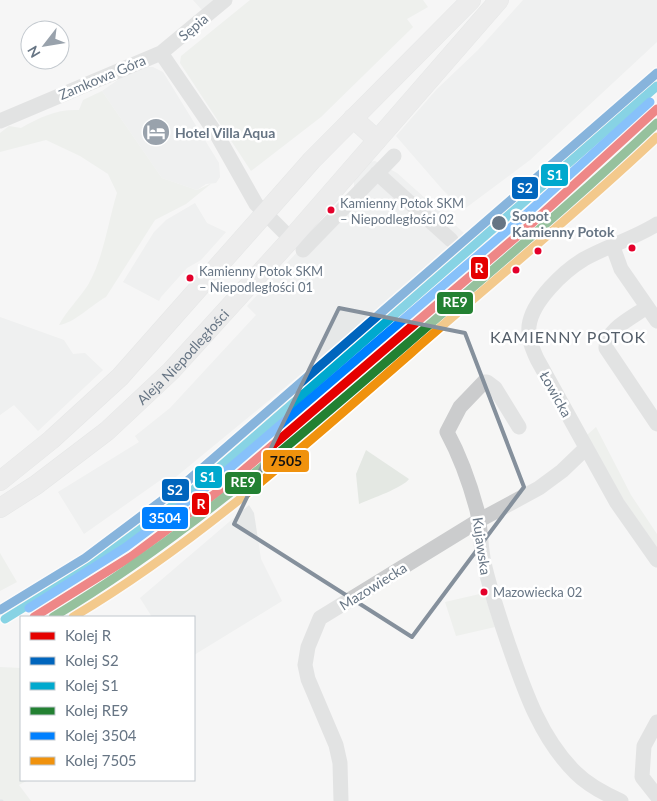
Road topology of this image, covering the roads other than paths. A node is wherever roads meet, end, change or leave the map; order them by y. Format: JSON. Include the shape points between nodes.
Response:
{"nodes":[{"id":1,"x":225,"y":0,"type":"edge"},
{"id":2,"x":471,"y":0,"type":"edge"},
{"id":3,"x":499,"y":0,"type":"edge"},
{"id":4,"x":161,"y":53,"type":"junction"},
{"id":5,"x":353,"y":118,"type":"junction"},
{"id":6,"x":0,"y":121,"type":"edge"},
{"id":7,"x":377,"y":140,"type":"junction"},
{"id":8,"x":394,"y":156,"type":"dead end"},
{"id":9,"x":377,"y":173,"type":"junction"},
{"id":10,"x":264,"y":215,"type":"junction"},
{"id":11,"x":657,"y":224,"type":"edge"},
{"id":12,"x":451,"y":240,"type":"dead end"},
{"id":13,"x":297,"y":244,"type":"junction"},
{"id":14,"x":613,"y":247,"type":"junction"},
{"id":15,"x":647,"y":307,"type":"junction"},
{"id":16,"x":657,"y":321,"type":"edge"},
{"id":17,"x":657,"y":424,"type":"edge"},
{"id":18,"x":519,"y":428,"type":"dead end"},
{"id":19,"x":586,"y":448,"type":"junction"},
{"id":20,"x":0,"y":481,"type":"edge"},
{"id":21,"x":0,"y":508,"type":"edge"},
{"id":22,"x":478,"y":521,"type":"junction"},
{"id":23,"x":657,"y":560,"type":"edge"},
{"id":24,"x":657,"y":722,"type":"edge"},
{"id":25,"x":657,"y":796,"type":"edge"},
{"id":26,"x":341,"y":801,"type":"edge"},
{"id":27,"x":621,"y":801,"type":"edge"}],
"edges":[{"from":1,"to":4,"type":"street","name":"Sępia"},
{"from":2,"to":5,"type":"main road"},
{"from":3,"to":7,"type":"main road","name":"Aleja Niepodległości"},
{"from":4,"to":6,"type":"street","name":"Zamkowa Góra"},
{"from":4,"to":10,"type":"street","name":"Zamkowa Góra","via":[[217,135]]},
{"from":5,"to":7,"type":"main road"},
{"from":5,"to":10,"type":"main road"},
{"from":7,"to":13,"type":"main road","name":"Aleja Niepodległości"},
{"from":8,"to":9,"type":"street"},
{"from":9,"to":12,"type":"street"},
{"from":9,"to":13,"type":"street"},
{"from":10,"to":13,"type":"street","name":"Zamkowa Góra"},
{"from":10,"to":20,"type":"main road","via":[[120,377],[63,430]]},
{"from":11,"to":14,"type":"street","name":"Łowicka"},
{"from":13,"to":21,"type":"main road","name":"Aleja Niepodległości","via":[[107,431]]},
{"from":14,"to":15,"type":"street","via":[[621,269]]},
{"from":14,"to":19,"type":"street","name":"Łowicka","via":[[584,259],[564,273],[537,305],[529,326],[532,348]]},
{"from":15,"to":16,"type":"street"},
{"from":15,"to":17,"type":"street","via":[[605,341],[606,348]]},
{"from":18,"to":22,"type":"street","name":"Kujawska","via":[[495,388],[484,382],[460,407],[447,432],[477,510]]},
{"from":19,"to":22,"type":"street","name":"Mazowiecka","via":[[550,481]]},
{"from":19,"to":23,"type":"street","name":"Łowicka"},
{"from":22,"to":26,"type":"street","name":"Mazowiecka","via":[[320,618],[314,628],[305,665],[336,745]]},
{"from":22,"to":27,"type":"street","name":"Kujawska","via":[[489,588],[538,719],[576,774],[586,783]]},
{"from":24,"to":25,"type":"street","via":[[644,746],[642,777]]}]}
